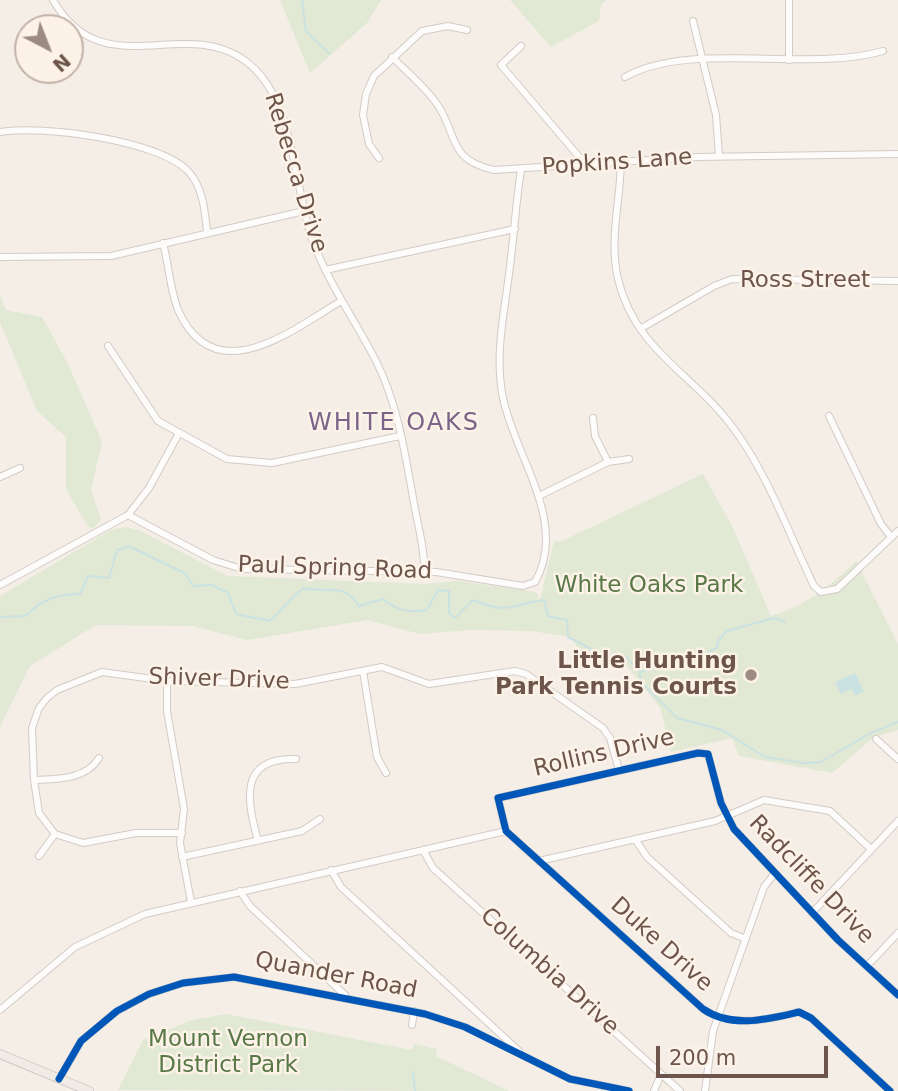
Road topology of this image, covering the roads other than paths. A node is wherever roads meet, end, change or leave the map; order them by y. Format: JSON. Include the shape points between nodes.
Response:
{"nodes":[{"id":1,"x":53,"y":0,"type":"edge"},
{"id":2,"x":789,"y":0,"type":"edge"},
{"id":3,"x":693,"y":21,"type":"dead end"},
{"id":4,"x":467,"y":30,"type":"dead end"},
{"id":5,"x":521,"y":46,"type":"dead end"},
{"id":6,"x":883,"y":51,"type":"dead end"},
{"id":7,"x":392,"y":57,"type":"junction"},
{"id":8,"x":701,"y":60,"type":"junction"},
{"id":9,"x":789,"y":60,"type":"junction"},
{"id":10,"x":625,"y":77,"type":"dead end"},
{"id":11,"x":0,"y":132,"type":"edge"},
{"id":12,"x":898,"y":153,"type":"edge"},
{"id":13,"x":719,"y":156,"type":"junction"},
{"id":14,"x":379,"y":158,"type":"dead end"},
{"id":15,"x":621,"y":163,"type":"junction"},
{"id":16,"x":586,"y":165,"type":"junction"},
{"id":17,"x":521,"y":170,"type":"junction"},
{"id":18,"x":304,"y":211,"type":"junction"},
{"id":19,"x":515,"y":229,"type":"junction"},
{"id":20,"x":207,"y":232,"type":"junction"},
{"id":21,"x":163,"y":243,"type":"junction"},
{"id":22,"x":0,"y":257,"type":"edge"},
{"id":23,"x":325,"y":270,"type":"junction"},
{"id":24,"x":898,"y":281,"type":"edge"},
{"id":25,"x":341,"y":301,"type":"junction"},
{"id":26,"x":640,"y":328,"type":"junction"},
{"id":27,"x":108,"y":346,"type":"dead end"},
{"id":28,"x":829,"y":415,"type":"dead end"},
{"id":29,"x":593,"y":418,"type":"dead end"},
{"id":30,"x":178,"y":435,"type":"junction"},
{"id":31,"x":400,"y":436,"type":"junction"},
{"id":32,"x":629,"y":459,"type":"dead end"},
{"id":33,"x":608,"y":462,"type":"junction"},
{"id":34,"x":20,"y":468,"type":"dead end"},
{"id":35,"x":0,"y":477,"type":"edge"},
{"id":36,"x":539,"y":496,"type":"junction"},
{"id":37,"x":128,"y":515,"type":"junction"},
{"id":38,"x":898,"y":531,"type":"edge"},
{"id":39,"x":891,"y":537,"type":"junction"},
{"id":40,"x":424,"y":572,"type":"junction"},
{"id":41,"x":0,"y":585,"type":"edge"},
{"id":42,"x":363,"y":671,"type":"junction"},
{"id":43,"x":167,"y":681,"type":"junction"},
{"id":44,"x":876,"y":739,"type":"dead end"},
{"id":45,"x":99,"y":758,"type":"dead end"},
{"id":46,"x":296,"y":760,"type":"dead end"},
{"id":47,"x":898,"y":760,"type":"edge"},
{"id":48,"x":619,"y":770,"type":"junction"},
{"id":49,"x":386,"y":773,"type":"dead end"},
{"id":50,"x":715,"y":779,"type":"joint"},
{"id":51,"x":34,"y":780,"type":"junction"},
{"id":52,"x":727,"y":816,"type":"junction"},
{"id":53,"x":320,"y":819,"type":"dead end"},
{"id":54,"x":898,"y":821,"type":"edge"},
{"id":55,"x":506,"y":831,"type":"junction"},
{"id":56,"x":182,"y":833,"type":"junction"},
{"id":57,"x":55,"y":834,"type":"junction"},
{"id":58,"x":635,"y":839,"type":"junction"},
{"id":59,"x":258,"y":841,"type":"junction"},
{"id":60,"x":871,"y":849,"type":"junction"},
{"id":61,"x":423,"y":850,"type":"junction"},
{"id":62,"x":39,"y":856,"type":"dead end"},
{"id":63,"x":182,"y":857,"type":"junction"},
{"id":64,"x":539,"y":862,"type":"junction"},
{"id":65,"x":331,"y":870,"type":"junction"},
{"id":66,"x":775,"y":873,"type":"junction"},
{"id":67,"x":240,"y":891,"type":"junction"},
{"id":68,"x":191,"y":902,"type":"junction"},
{"id":69,"x":812,"y":913,"type":"junction"},
{"id":70,"x":898,"y":933,"type":"edge"},
{"id":71,"x":746,"y":939,"type":"junction"},
{"id":72,"x":867,"y":966,"type":"junction"},
{"id":73,"x":898,"y":995,"type":"edge"},
{"id":74,"x":346,"y":996,"type":"junction"},
{"id":75,"x":0,"y":1010,"type":"edge"},
{"id":76,"x":414,"y":1011,"type":"junction"},
{"id":77,"x":718,"y":1017,"type":"junction"},
{"id":78,"x":412,"y":1025,"type":"dead end"},
{"id":79,"x":0,"y":1054,"type":"edge"},
{"id":80,"x":526,"y":1057,"type":"junction"},
{"id":81,"x":661,"y":1074,"type":"junction"},
{"id":82,"x":59,"y":1079,"type":"junction"},
{"id":83,"x":89,"y":1091,"type":"edge"},
{"id":84,"x":629,"y":1091,"type":"edge"},
{"id":85,"x":654,"y":1091,"type":"edge"},
{"id":86,"x":680,"y":1091,"type":"edge"},
{"id":87,"x":705,"y":1091,"type":"edge"},
{"id":88,"x":890,"y":1091,"type":"edge"}],
"edges":[{"from":1,"to":18,"type":"street","name":"Rebecca Drive","via":[[78,30],[103,43],[206,46],[250,64],[278,106]]},
{"from":2,"to":9,"type":"street"},
{"from":3,"to":8,"type":"street"},
{"from":4,"to":7,"type":"street","via":[[448,26],[428,29]]},
{"from":5,"to":16,"type":"street","via":[[501,65]]},
{"from":6,"to":9,"type":"street","via":[[854,59]]},
{"from":7,"to":14,"type":"street","via":[[372,80],[363,105],[369,144]]},
{"from":7,"to":17,"type":"street","name":"Popkins Lane","via":[[437,104],[465,157],[488,169]]},
{"from":8,"to":9,"type":"street"},
{"from":8,"to":10,"type":"street","via":[[662,63]]},
{"from":8,"to":13,"type":"street","via":[[716,115]]},
{"from":11,"to":20,"type":"street","via":[[35,128],[71,132],[149,151],[177,163],[198,188]]},
{"from":12,"to":13,"type":"street","name":"Popkins Lane"},
{"from":13,"to":15,"type":"street","name":"Popkins Lane"},
{"from":15,"to":16,"type":"street","name":"Popkins Lane"},
{"from":15,"to":26,"type":"street","via":[[615,259],[623,297]]},
{"from":16,"to":17,"type":"street","name":"Popkins Lane"},
{"from":17,"to":19,"type":"street"},
{"from":18,"to":20,"type":"street"},
{"from":18,"to":23,"type":"street","name":"Rebecca Drive"},
{"from":19,"to":23,"type":"street"},
{"from":19,"to":36,"type":"street","via":[[500,336],[500,381],[508,419]]},
{"from":20,"to":21,"type":"street"},
{"from":21,"to":22,"type":"street","via":[[100,257]]},
{"from":21,"to":25,"type":"street","via":[[180,315],[198,337],[222,350],[266,345]]},
{"from":23,"to":25,"type":"street","name":"Rebecca Drive"},
{"from":24,"to":26,"type":"street","name":"Ross Street","via":[[732,279]]},
{"from":25,"to":31,"type":"street","name":"Rebecca Drive","via":[[383,375]]},
{"from":26,"to":39,"type":"street","via":[[659,355],[734,429],[821,592],[837,589]]},
{"from":27,"to":30,"type":"street","via":[[150,413]]},
{"from":28,"to":39,"type":"street"},
{"from":29,"to":33,"type":"street","via":[[595,436]]},
{"from":30,"to":31,"type":"street","via":[[227,459],[257,464]]},
{"from":30,"to":37,"type":"street"},
{"from":31,"to":40,"type":"street","name":"Rebecca Drive"},
{"from":32,"to":33,"type":"street"},
{"from":33,"to":36,"type":"street"},
{"from":34,"to":35,"type":"street"},
{"from":36,"to":40,"type":"street","name":"Paul Spring Road","via":[[545,544],[540,572],[531,585]]},
{"from":37,"to":40,"type":"street","name":"Paul Spring Road","via":[[213,560],[242,569]]},
{"from":37,"to":41,"type":"street"},
{"from":38,"to":39,"type":"street"},
{"from":42,"to":43,"type":"street","name":"Shiver Drive","via":[[295,684]]},
{"from":42,"to":48,"type":"street","name":"Shiver Drive","via":[[388,667],[429,684],[523,673],[603,728]]},
{"from":42,"to":49,"type":"street","via":[[377,757]]},
{"from":43,"to":51,"type":"street","name":"Shiver Drive","via":[[102,673],[55,691],[39,708],[33,723]]},
{"from":43,"to":56,"type":"street","via":[[169,727],[184,809]]},
{"from":44,"to":47,"type":"street"},
{"from":45,"to":51,"type":"street","via":[[80,774]]},
{"from":46,"to":59,"type":"street","via":[[266,764],[252,780],[248,798]]},
{"from":48,"to":50,"type":"street","name":"Rollins Drive","via":[[704,752],[709,754]]},
{"from":48,"to":55,"type":"street","name":"Rollins Drive","via":[[498,798]]},
{"from":50,"to":52,"type":"street","name":"Radcliffe Drive"},
{"from":51,"to":57,"type":"street","name":"Shiver Drive","via":[[39,813]]},
{"from":52,"to":58,"type":"street"},
{"from":52,"to":60,"type":"street","via":[[764,800],[826,810]]},
{"from":52,"to":66,"type":"street","name":"Radcliffe Drive"},
{"from":53,"to":59,"type":"street","via":[[305,831]]},
{"from":54,"to":60,"type":"street"},
{"from":55,"to":61,"type":"street"},
{"from":55,"to":64,"type":"street","name":"Duke Drive"},
{"from":56,"to":57,"type":"street","via":[[136,834],[89,843]]},
{"from":56,"to":63,"type":"street"},
{"from":57,"to":62,"type":"street"},
{"from":58,"to":64,"type":"street"},
{"from":58,"to":71,"type":"street","via":[[647,857],[731,933]]},
{"from":59,"to":63,"type":"street"},
{"from":60,"to":69,"type":"street"},
{"from":61,"to":65,"type":"street"},
{"from":61,"to":81,"type":"street","name":"Columbia Drive","via":[[433,868]]},
{"from":63,"to":68,"type":"street"},
{"from":64,"to":77,"type":"street","name":"Duke Drive","via":[[703,1009]]},
{"from":65,"to":67,"type":"street"},
{"from":65,"to":80,"type":"street","via":[[341,887]]},
{"from":66,"to":69,"type":"street","name":"Radcliffe Drive"},
{"from":66,"to":71,"type":"street","via":[[764,887]]},
{"from":67,"to":68,"type":"street"},
{"from":67,"to":74,"type":"street","via":[[250,906]]},
{"from":68,"to":75,"type":"street","via":[[145,914],[86,940],[47,967]]},
{"from":69,"to":72,"type":"street","name":"Radcliffe Drive"},
{"from":70,"to":72,"type":"street"},
{"from":71,"to":77,"type":"street"},
{"from":72,"to":73,"type":"street","name":"Radcliffe Drive"},
{"from":74,"to":76,"type":"street","name":"Quander Road"},
{"from":74,"to":82,"type":"street","name":"Quander Road","via":[[234,976],[183,983],[132,1002],[103,1021],[81,1041]]},
{"from":76,"to":78,"type":"street"},
{"from":76,"to":80,"type":"street","name":"Quander Road","via":[[465,1027]]},
{"from":77,"to":87,"type":"street"},
{"from":77,"to":88,"type":"street","name":"Duke Drive","via":[[783,1018],[799,1012]]},
{"from":79,"to":82,"type":"main road"},
{"from":80,"to":84,"type":"street","name":"Quander Road","via":[[570,1079]]},
{"from":81,"to":85,"type":"street"},
{"from":81,"to":86,"type":"street","name":"Columbia Drive"},
{"from":82,"to":83,"type":"main road"}]}
